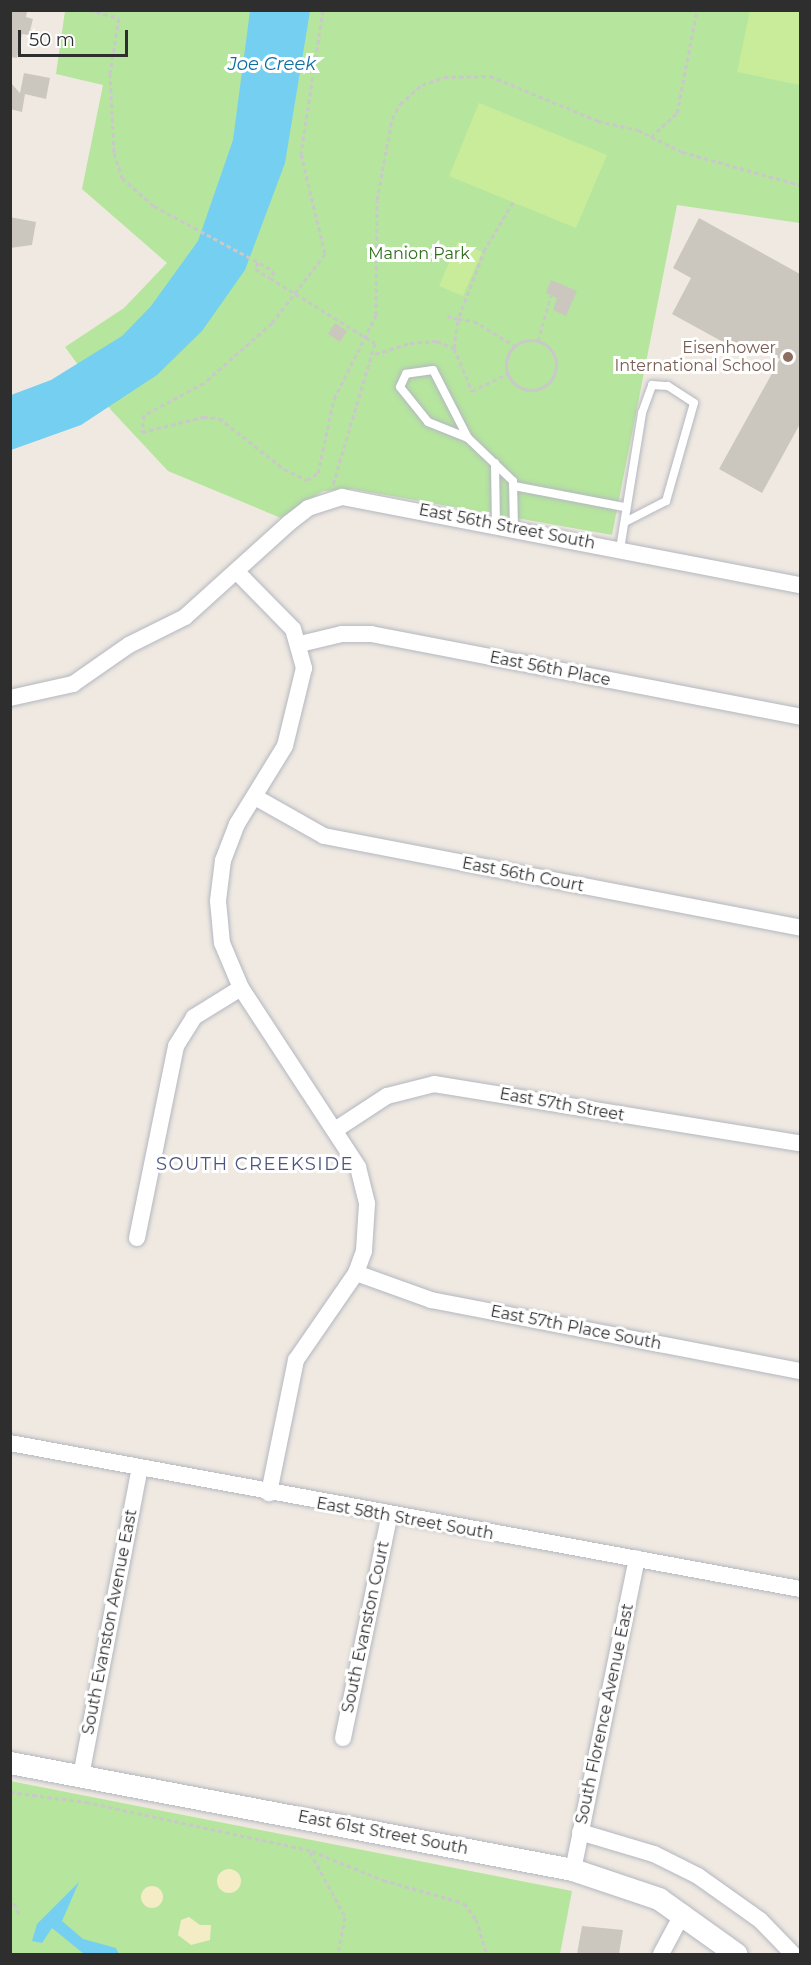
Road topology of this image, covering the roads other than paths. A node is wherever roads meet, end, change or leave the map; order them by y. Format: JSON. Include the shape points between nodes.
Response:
{"nodes":[{"id":1,"x":468,"y":438,"type":"junction"},
{"id":2,"x":495,"y":462,"type":"junction"},
{"id":3,"x":514,"y":486,"type":"junction"},
{"id":4,"x":624,"y":507,"type":"junction"},
{"id":5,"x":625,"y":522,"type":"junction"},
{"id":6,"x":496,"y":525,"type":"junction"},
{"id":7,"x":514,"y":529,"type":"junction"},
{"id":8,"x":620,"y":549,"type":"junction"},
{"id":9,"x":237,"y":572,"type":"junction"},
{"id":10,"x":801,"y":585,"type":"edge"},
{"id":11,"x":300,"y":644,"type":"junction"},
{"id":12,"x":11,"y":700,"type":"edge"},
{"id":13,"x":801,"y":717,"type":"edge"},
{"id":14,"x":255,"y":797,"type":"junction"},
{"id":15,"x":801,"y":928,"type":"edge"},
{"id":16,"x":241,"y":988,"type":"junction"},
{"id":17,"x":335,"y":1130,"type":"junction"},
{"id":18,"x":801,"y":1143,"type":"edge"},
{"id":19,"x":137,"y":1238,"type":"dead end"},
{"id":20,"x":356,"y":1273,"type":"junction"},
{"id":21,"x":801,"y":1371,"type":"edge"},
{"id":22,"x":10,"y":1443,"type":"edge"},
{"id":23,"x":140,"y":1468,"type":"junction"},
{"id":24,"x":269,"y":1493,"type":"junction"},
{"id":25,"x":389,"y":1517,"type":"junction"},
{"id":26,"x":638,"y":1558,"type":"junction"},
{"id":27,"x":801,"y":1589,"type":"edge"},
{"id":28,"x":343,"y":1738,"type":"dead end"},
{"id":29,"x":10,"y":1762,"type":"edge"},
{"id":30,"x":81,"y":1776,"type":"junction"},
{"id":31,"x":580,"y":1832,"type":"junction"},
{"id":32,"x":573,"y":1870,"type":"junction"},
{"id":33,"x":682,"y":1913,"type":"junction"},
{"id":34,"x":661,"y":1954,"type":"edge"},
{"id":35,"x":736,"y":1954,"type":"edge"},
{"id":36,"x":793,"y":1954,"type":"edge"}],
"edges":[{"from":1,"to":1,"type":"lane","via":[[433,370],[406,374],[400,387],[408,402],[428,422]]},
{"from":1,"to":2,"type":"lane"},
{"from":2,"to":3,"type":"lane"},
{"from":2,"to":6,"type":"lane"},
{"from":3,"to":4,"type":"lane"},
{"from":3,"to":7,"type":"lane"},
{"from":4,"to":5,"type":"lane"},
{"from":4,"to":5,"type":"lane","via":[[652,385],[668,386],[694,404],[666,501]]},
{"from":5,"to":8,"type":"lane"},
{"from":6,"to":7,"type":"street","name":"East 56th Street South"},
{"from":6,"to":9,"type":"street","name":"East 56th Street South","via":[[342,497],[308,508]]},
{"from":7,"to":8,"type":"street","name":"East 56th Street South"},
{"from":8,"to":10,"type":"street","name":"East 56th Street South"},
{"from":9,"to":11,"type":"street","via":[[282,615]]},
{"from":9,"to":12,"type":"street","via":[[185,617],[73,684]]},
{"from":11,"to":13,"type":"street","name":"East 56th Place","via":[[342,634],[371,634]]},
{"from":11,"to":14,"type":"street","via":[[303,685],[294,724]]},
{"from":14,"to":15,"type":"street","name":"East 56th Court","via":[[324,836]]},
{"from":14,"to":16,"type":"street","via":[[228,843],[219,881],[222,943]]},
{"from":16,"to":17,"type":"street"},
{"from":16,"to":19,"type":"street","via":[[194,1017],[176,1046]]},
{"from":17,"to":18,"type":"street","name":"East 57th Street","via":[[387,1096],[434,1084]]},
{"from":17,"to":20,"type":"street","via":[[358,1167],[367,1204]]},
{"from":20,"to":21,"type":"street","name":"East 57th Place South","via":[[431,1300]]},
{"from":20,"to":24,"type":"street","via":[[296,1360]]},
{"from":22,"to":23,"type":"street","name":"East 58th Street South"},
{"from":23,"to":24,"type":"street","name":"East 58th Street South"},
{"from":23,"to":30,"type":"street","name":"South Evanston Avenue East"},
{"from":24,"to":25,"type":"street","name":"East 58th Street South"},
{"from":25,"to":26,"type":"street","name":"East 58th Street South"},
{"from":25,"to":28,"type":"street","name":"South Evanston Court"},
{"from":26,"to":27,"type":"street","name":"East 58th Street South"},
{"from":26,"to":31,"type":"street","name":"South Florence Avenue East"},
{"from":29,"to":30,"type":"street","name":"East 61st Street South"},
{"from":30,"to":32,"type":"street","name":"East 61st Street South"},
{"from":31,"to":32,"type":"street","name":"South Florence Avenue East"},
{"from":31,"to":36,"type":"street","via":[[654,1854],[698,1876],[760,1920]]},
{"from":32,"to":33,"type":"street","name":"East 61st Street South","via":[[638,1891]]},
{"from":33,"to":34,"type":"street"},
{"from":33,"to":35,"type":"street","name":"East 61st Street South"}]}
